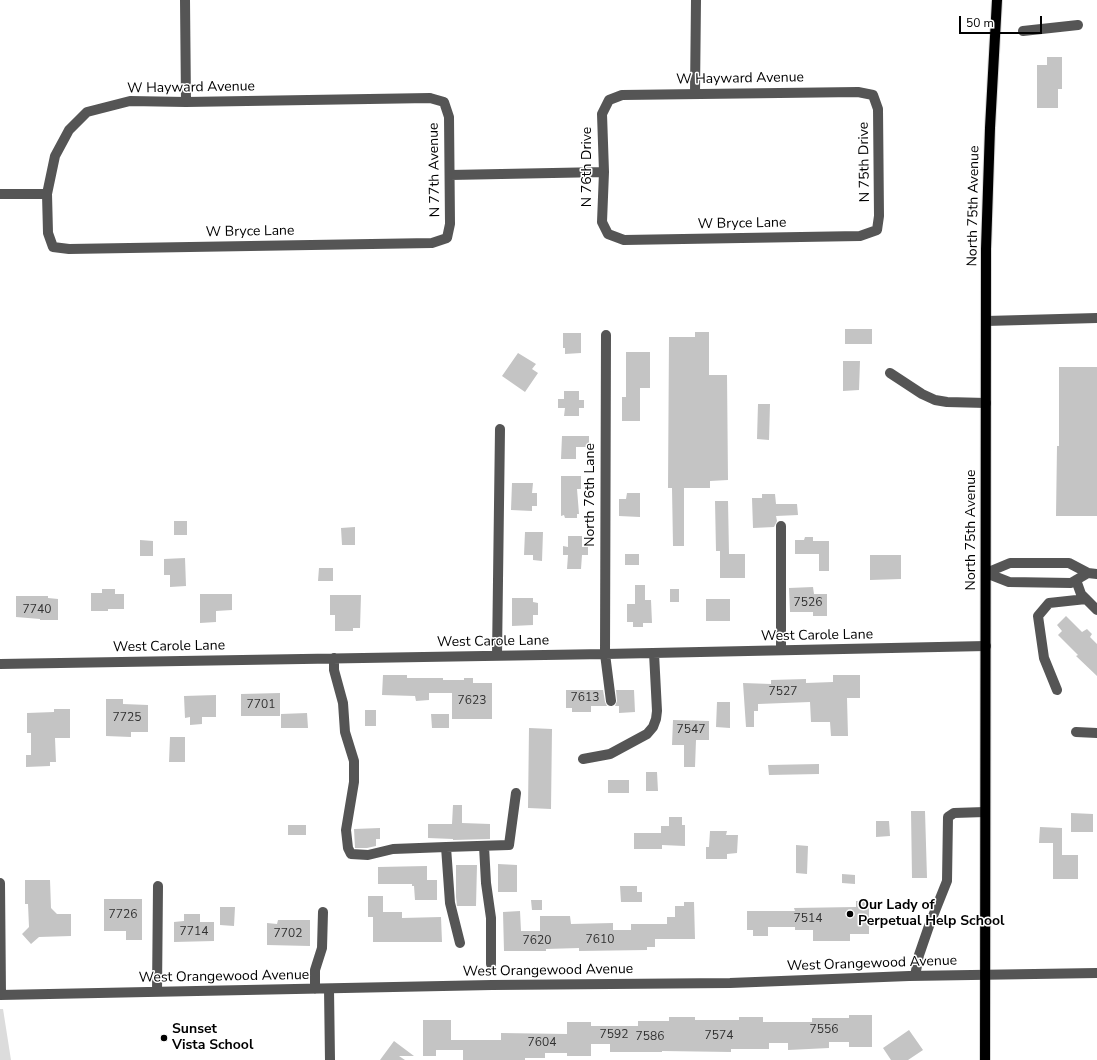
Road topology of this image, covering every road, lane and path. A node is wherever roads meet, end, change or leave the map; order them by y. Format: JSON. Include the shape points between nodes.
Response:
{"nodes":[{"id":1,"x":185,"y":0,"type":"edge"},
{"id":2,"x":696,"y":0,"type":"edge"},
{"id":3,"x":997,"y":0,"type":"edge"},
{"id":4,"x":1078,"y":25,"type":"dead end"},
{"id":5,"x":1023,"y":32,"type":"dead end"},
{"id":6,"x":695,"y":93,"type":"junction"},
{"id":7,"x":873,"y":95,"type":"joint"},
{"id":8,"x":609,"y":100,"type":"joint"},
{"id":9,"x":186,"y":102,"type":"junction"},
{"id":10,"x":444,"y":102,"type":"joint"},
{"id":11,"x":604,"y":172,"type":"junction"},
{"id":12,"x":450,"y":175,"type":"junction"},
{"id":13,"x":0,"y":194,"type":"edge"},
{"id":14,"x":46,"y":194,"type":"junction"},
{"id":15,"x":877,"y":230,"type":"joint"},
{"id":16,"x":608,"y":234,"type":"joint"},
{"id":17,"x":447,"y":238,"type":"joint"},
{"id":18,"x":53,"y":247,"type":"joint"},
{"id":19,"x":1097,"y":318,"type":"edge"},
{"id":20,"x":986,"y":321,"type":"junction"},
{"id":21,"x":606,"y":335,"type":"dead end"},
{"id":22,"x":890,"y":373,"type":"dead end"},
{"id":23,"x":986,"y":403,"type":"junction"},
{"id":24,"x":500,"y":430,"type":"dead end"},
{"id":25,"x":780,"y":526,"type":"dead end"},
{"id":26,"x":986,"y":572,"type":"junction"},
{"id":27,"x":1092,"y":573,"type":"edge"},
{"id":28,"x":1076,"y":580,"type":"junction"},
{"id":29,"x":1086,"y":600,"type":"junction"},
{"id":30,"x":1097,"y":610,"type":"edge"},
{"id":31,"x":986,"y":646,"type":"junction"},
{"id":32,"x":781,"y":650,"type":"junction"},
{"id":33,"x":654,"y":653,"type":"junction"},
{"id":34,"x":605,"y":654,"type":"junction"},
{"id":35,"x":497,"y":656,"type":"junction"},
{"id":36,"x":334,"y":658,"type":"junction"},
{"id":37,"x":0,"y":664,"type":"edge"},
{"id":38,"x":1057,"y":690,"type":"dead end"},
{"id":39,"x":611,"y":701,"type":"dead end"},
{"id":40,"x":1076,"y":732,"type":"dead end"},
{"id":41,"x":1097,"y":733,"type":"edge"},
{"id":42,"x":583,"y":759,"type":"dead end"},
{"id":43,"x":516,"y":793,"type":"dead end"},
{"id":44,"x":985,"y":812,"type":"junction"},
{"id":45,"x":484,"y":846,"type":"junction"},
{"id":46,"x":446,"y":848,"type":"junction"},
{"id":47,"x":0,"y":883,"type":"edge"},
{"id":48,"x":158,"y":886,"type":"dead end"},
{"id":49,"x":323,"y":912,"type":"dead end"},
{"id":50,"x":460,"y":944,"type":"dead end"},
{"id":51,"x":491,"y":964,"type":"dead end"},
{"id":52,"x":1097,"y":973,"type":"edge"},
{"id":53,"x":985,"y":975,"type":"junction"},
{"id":54,"x":915,"y":976,"type":"junction"},
{"id":55,"x":315,"y":989,"type":"junction"},
{"id":56,"x":329,"y":989,"type":"junction"},
{"id":57,"x":157,"y":992,"type":"junction"},
{"id":58,"x":0,"y":995,"type":"edge"},
{"id":59,"x":330,"y":1060,"type":"edge"},
{"id":60,"x":985,"y":1060,"type":"edge"}],
"edges":[{"from":1,"to":9,"type":"street"},
{"from":2,"to":6,"type":"street"},
{"from":3,"to":20,"type":"main road","name":"North 75th Avenue","via":[[989,136]]},
{"from":4,"to":5,"type":"street"},
{"from":6,"to":7,"type":"street","name":"W Hayward Avenue","via":[[858,92]]},
{"from":6,"to":8,"type":"street","name":"W Hayward Avenue","via":[[622,95]]},
{"from":7,"to":15,"type":"street","name":"N 75th Drive","via":[[878,109]]},
{"from":8,"to":11,"type":"street","name":"N 76th Drive","via":[[602,114]]},
{"from":9,"to":10,"type":"street","name":"W Hayward Avenue","via":[[430,98]]},
{"from":9,"to":14,"type":"street","name":"W Hayward Avenue","via":[[130,101],[87,112],[69,130],[55,156]]},
{"from":10,"to":12,"type":"street","name":"N 77th Avenue","via":[[449,117]]},
{"from":11,"to":12,"type":"street"},
{"from":11,"to":16,"type":"street","name":"N 76th Drive","via":[[602,222]]},
{"from":12,"to":17,"type":"street","name":"N 77th Avenue","via":[[450,224]]},
{"from":13,"to":14,"type":"street"},
{"from":14,"to":18,"type":"street","name":"W Hayward Avenue","via":[[48,233]]},
{"from":15,"to":16,"type":"street","name":"W Bryce Lane","via":[[860,236],[624,240]]},
{"from":17,"to":18,"type":"street","name":"W Bryce Lane","via":[[432,243],[69,249]]},
{"from":19,"to":20,"type":"street"},
{"from":20,"to":23,"type":"main road","name":"North 75th Avenue"},
{"from":21,"to":34,"type":"street","name":"North 76th Lane"},
{"from":22,"to":23,"type":"street","via":[[936,400]]},
{"from":23,"to":26,"type":"main road","name":"North 75th Avenue"},
{"from":24,"to":35,"type":"street"},
{"from":25,"to":32,"type":"street"},
{"from":26,"to":27,"type":"street","via":[[1010,563],[1069,563]]},
{"from":26,"to":28,"type":"street","via":[[1009,582],[1071,583]]},
{"from":26,"to":31,"type":"main road","name":"North 75th Avenue"},
{"from":27,"to":28,"type":"street"},
{"from":28,"to":29,"type":"street"},
{"from":29,"to":30,"type":"street"},
{"from":29,"to":38,"type":"street","via":[[1049,604],[1038,616],[1044,658]]},
{"from":31,"to":32,"type":"street","name":"West Carole Lane"},
{"from":31,"to":44,"type":"main road","name":"North 75th Avenue"},
{"from":32,"to":33,"type":"street","name":"West Carole Lane"},
{"from":33,"to":34,"type":"street","name":"West Carole Lane"},
{"from":33,"to":42,"type":"street","via":[[657,711],[653,727],[647,734],[610,754]]},
{"from":34,"to":35,"type":"street","name":"West Carole Lane"},
{"from":34,"to":39,"type":"street","name":"North 76th Lane"},
{"from":35,"to":36,"type":"street","name":"West Carole Lane"},
{"from":36,"to":37,"type":"street","name":"West Carole Lane"},
{"from":36,"to":46,"type":"street","via":[[334,670],[343,703],[345,732],[354,761],[354,782],[346,830],[351,854],[368,855],[393,849]]},
{"from":40,"to":41,"type":"street"},
{"from":43,"to":45,"type":"street","via":[[509,845]]},
{"from":44,"to":53,"type":"main road","name":"North 75th Avenue"},
{"from":44,"to":54,"type":"street","via":[[954,813],[948,817],[947,881],[919,955]]},
{"from":45,"to":46,"type":"street"},
{"from":45,"to":51,"type":"street","via":[[491,918]]},
{"from":46,"to":50,"type":"street","via":[[450,903]]},
{"from":47,"to":58,"type":"street"},
{"from":48,"to":57,"type":"street"},
{"from":49,"to":55,"type":"street","via":[[322,948],[315,970]]},
{"from":52,"to":53,"type":"street","name":"West Orangewood Avenue"},
{"from":53,"to":54,"type":"street","name":"West Orangewood Avenue"},
{"from":53,"to":60,"type":"main road","name":"North 75th Avenue"},
{"from":54,"to":56,"type":"street","name":"West Orangewood Avenue","via":[[730,983]]},
{"from":55,"to":56,"type":"street","name":"West Orangewood Avenue"},
{"from":55,"to":57,"type":"street","name":"West Orangewood Avenue"},
{"from":56,"to":59,"type":"street"},
{"from":57,"to":58,"type":"street","name":"West Orangewood Avenue"}]}
